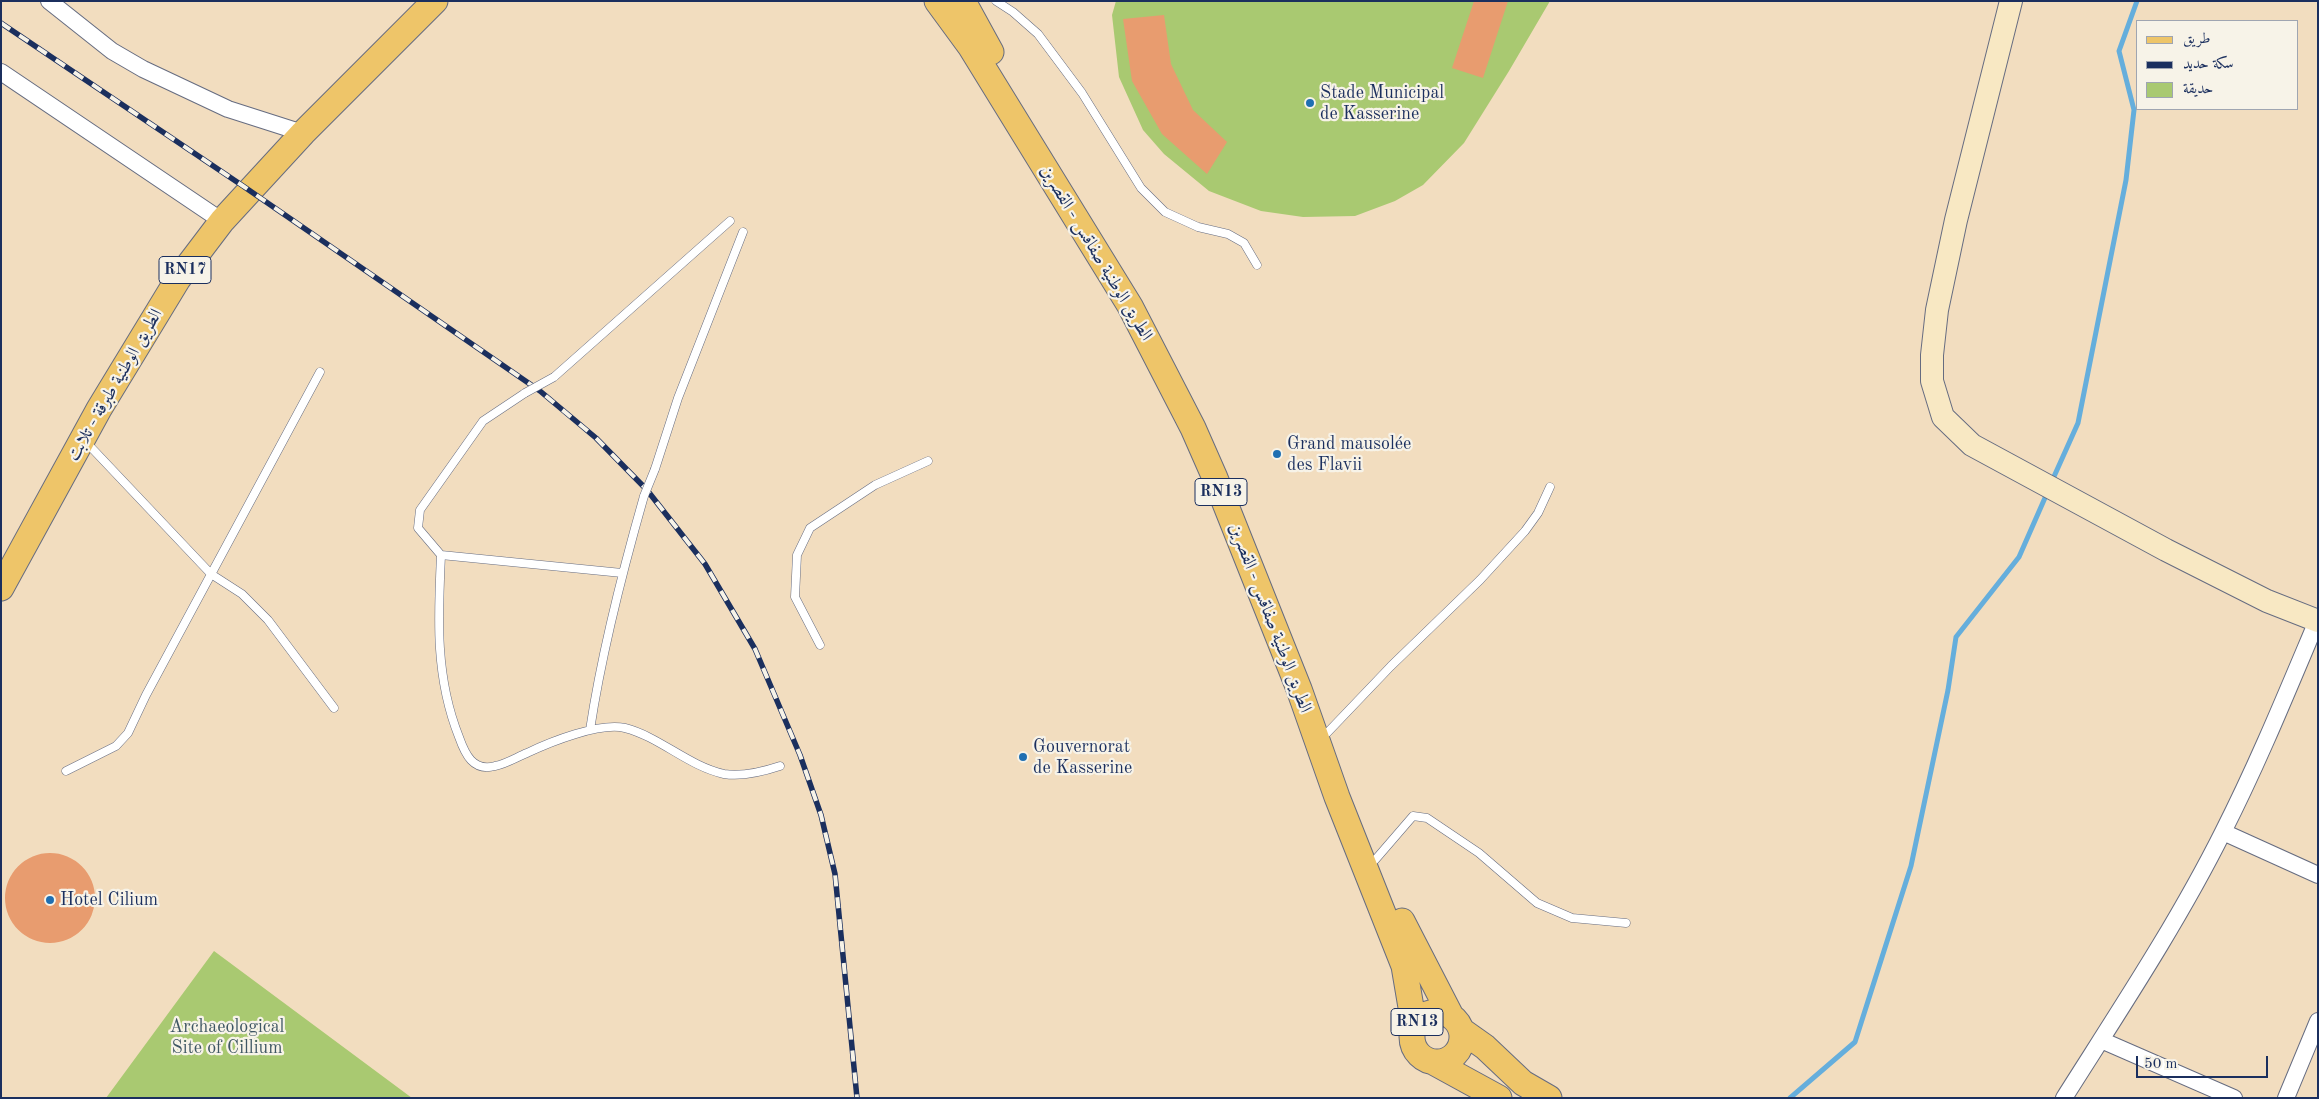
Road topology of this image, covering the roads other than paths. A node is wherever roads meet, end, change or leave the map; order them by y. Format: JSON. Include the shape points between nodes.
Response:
{"nodes":[{"id":1,"x":49,"y":1,"type":"edge"},
{"id":2,"x":434,"y":1,"type":"edge"},
{"id":3,"x":937,"y":1,"type":"edge"},
{"id":4,"x":963,"y":1,"type":"edge"},
{"id":5,"x":996,"y":1,"type":"edge"},
{"id":6,"x":2011,"y":1,"type":"edge"},
{"id":7,"x":1,"y":72,"type":"edge"},
{"id":8,"x":303,"y":133,"type":"junction"},
{"id":9,"x":730,"y":220,"type":"dead end"},
{"id":10,"x":222,"y":221,"type":"junction"},
{"id":11,"x":743,"y":232,"type":"dead end"},
{"id":12,"x":1257,"y":265,"type":"dead end"},
{"id":13,"x":320,"y":372,"type":"dead end"},
{"id":14,"x":83,"y":438,"type":"junction"},
{"id":15,"x":928,"y":461,"type":"dead end"},
{"id":16,"x":1550,"y":487,"type":"dead end"},
{"id":17,"x":441,"y":555,"type":"junction"},
{"id":18,"x":622,"y":573,"type":"junction"},
{"id":19,"x":211,"y":574,"type":"junction"},
{"id":20,"x":1,"y":588,"type":"edge"},
{"id":21,"x":2317,"y":621,"type":"edge"},
{"id":22,"x":820,"y":645,"type":"dead end"},
{"id":23,"x":334,"y":708,"type":"dead end"},
{"id":24,"x":590,"y":730,"type":"junction"},
{"id":25,"x":1327,"y":734,"type":"junction"},
{"id":26,"x":780,"y":766,"type":"dead end"},
{"id":27,"x":66,"y":771,"type":"dead end"},
{"id":28,"x":2223,"y":832,"type":"junction"},
{"id":29,"x":1375,"y":860,"type":"junction"},
{"id":30,"x":2318,"y":875,"type":"edge"},
{"id":31,"x":1626,"y":923,"type":"dead end"},
{"id":32,"x":1456,"y":1023,"type":"junction"},
{"id":33,"x":1414,"y":1025,"type":"junction"},
{"id":34,"x":2317,"y":1027,"type":"edge"},
{"id":35,"x":2100,"y":1040,"type":"junction"},
{"id":36,"x":1435,"y":1063,"type":"junction"},
{"id":37,"x":1499,"y":1098,"type":"edge"},
{"id":38,"x":1549,"y":1098,"type":"edge"},
{"id":39,"x":2064,"y":1098,"type":"edge"},
{"id":40,"x":2234,"y":1098,"type":"edge"},
{"id":41,"x":2286,"y":1098,"type":"edge"}],
"edges":[{"from":1,"to":8,"type":"street","via":[[112,51],[142,69],[228,109]]},
{"from":2,"to":8,"type":"main road","name":"الطريق الوطنية طبرقة - تلابت","number":"RN17"},
{"from":3,"to":33,"type":"main road","name":"الطريق الوطنية صفاقس - القصرين","number":"RN13","via":[[970,46],[1130,306],[1193,428],[1295,679],[1337,797],[1404,966]]},
{"from":4,"to":25,"type":"main road","name":"الطريق الوطنية صفاقس - القصرين","number":"RN13","via":[[984,41],[1153,318],[1188,384],[1232,474]]},
{"from":5,"to":12,"type":"lane","via":[[1038,34],[1082,93],[1141,188],[1165,212],[1198,227],[1228,234],[1244,243]]},
{"from":6,"to":21,"type":"street","via":[[1946,264],[1932,355],[1932,381],[1943,417],[1972,445],[2267,602]]},
{"from":7,"to":10,"type":"street"},
{"from":8,"to":10,"type":"main road","name":"الطريق الوطنية طبرقة - تلابت","number":"RN17"},
{"from":9,"to":17,"type":"lane","bridge":true,"via":[[554,377],[483,421],[420,510],[418,528]]},
{"from":10,"to":14,"type":"main road","name":"الطريق الوطنية طبرقة - تلابت","number":"RN17","via":[[178,279]]},
{"from":11,"to":18,"type":"lane","bridge":true,"via":[[678,398],[644,496]]},
{"from":13,"to":19,"type":"lane"},
{"from":14,"to":19,"type":"lane"},
{"from":14,"to":20,"type":"main road","name":"الطريق الوطنية طبرقة - تلابت","number":"RN17"},
{"from":15,"to":22,"type":"lane","via":[[875,486],[810,528],[797,555],[795,597]]},
{"from":16,"to":25,"type":"lane","via":[[1525,531]]},
{"from":17,"to":18,"type":"lane"},
{"from":17,"to":24,"type":"lane","via":[[438,616],[443,686],[467,758],[480,766],[495,767]]},
{"from":18,"to":24,"type":"lane"},
{"from":19,"to":23,"type":"lane","via":[[242,594],[268,620]]},
{"from":19,"to":27,"type":"lane","via":[[128,733],[116,746]]},
{"from":21,"to":28,"type":"street"},
{"from":24,"to":26,"type":"lane","via":[[623,728],[725,774],[755,774]]},
{"from":25,"to":29,"type":"main road","name":"الطريق الوطنية صفاقس - القصرين","number":"RN13"},
{"from":28,"to":30,"type":"street"},
{"from":28,"to":35,"type":"street","via":[[2176,918]]},
{"from":29,"to":31,"type":"lane","via":[[1412,816],[1427,818],[1479,853],[1537,903],[1572,918]]},
{"from":29,"to":32,"type":"main road","name":"الطريق الوطنية صفاقس - القصرين","number":"RN13","via":[[1394,905]]},
{"from":32,"to":33,"type":"main road","number":"RN13","via":[[1435,1012],[1419,1018]]},
{"from":32,"to":36,"type":"main road","number":"RN13","via":[[1463,1038],[1457,1053],[1451,1059]]},
{"from":32,"to":38,"type":"main road","name":"الطريق الوطنية صفاقس - القصرين","number":"RN13","via":[[1523,1083]]},
{"from":33,"to":36,"type":"main road","number":"RN13","via":[[1411,1033],[1414,1050]]},
{"from":34,"to":41,"type":"street"},
{"from":35,"to":39,"type":"street"},
{"from":35,"to":40,"type":"street"},
{"from":36,"to":37,"type":"main road","number":"RN13"}]}
